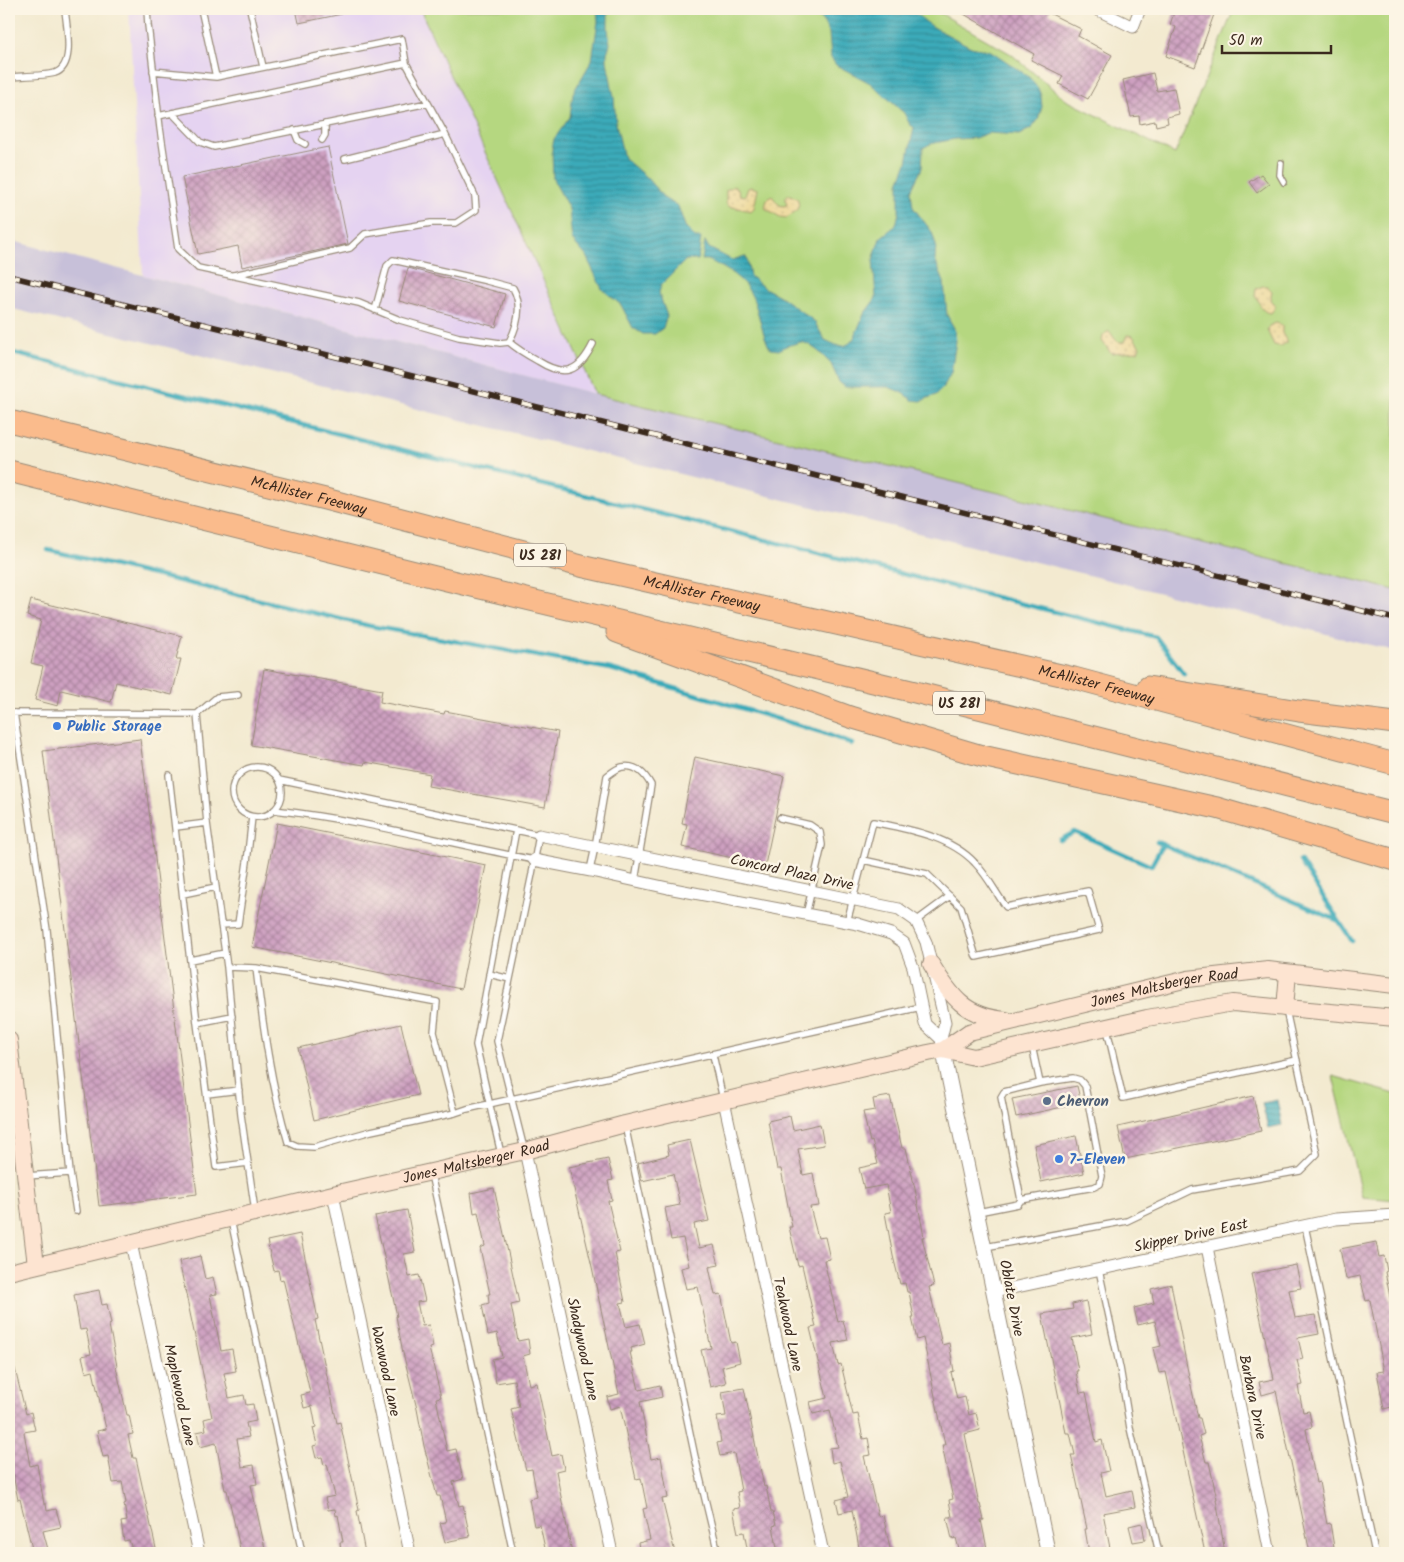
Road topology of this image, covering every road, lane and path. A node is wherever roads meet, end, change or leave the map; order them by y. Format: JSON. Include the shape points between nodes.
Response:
{"nodes":[{"id":1,"x":65,"y":9,"type":"edge"},
{"id":2,"x":147,"y":9,"type":"edge"},
{"id":3,"x":201,"y":9,"type":"edge"},
{"id":4,"x":250,"y":9,"type":"edge"},
{"id":5,"x":1096,"y":9,"type":"edge"},
{"id":6,"x":1140,"y":9,"type":"edge"},
{"id":7,"x":406,"y":63,"type":"junction"},
{"id":8,"x":263,"y":67,"type":"junction"},
{"id":9,"x":153,"y":71,"type":"junction"},
{"id":10,"x":9,"y":77,"type":"edge"},
{"id":11,"x":216,"y":77,"type":"junction"},
{"id":12,"x":428,"y":102,"type":"junction"},
{"id":13,"x":172,"y":113,"type":"junction"},
{"id":14,"x":158,"y":116,"type":"junction"},
{"id":15,"x":325,"y":124,"type":"junction"},
{"id":16,"x":294,"y":130,"type":"junction"},
{"id":17,"x":445,"y":134,"type":"junction"},
{"id":18,"x":322,"y":140,"type":"dead end"},
{"id":19,"x":305,"y":144,"type":"dead end"},
{"id":20,"x":345,"y":159,"type":"dead end"},
{"id":21,"x":1281,"y":163,"type":"dead end"},
{"id":22,"x":1284,"y":182,"type":"dead end"},
{"id":23,"x":232,"y":275,"type":"junction"},
{"id":24,"x":375,"y":310,"type":"junction"},
{"id":25,"x":509,"y":342,"type":"junction"},
{"id":26,"x":593,"y":344,"type":"dead end"},
{"id":27,"x":9,"y":421,"type":"edge"},
{"id":28,"x":9,"y":471,"type":"edge"},
{"id":29,"x":522,"y":598,"type":"junction"},
{"id":30,"x":1074,"y":678,"type":"junction"},
{"id":31,"x":238,"y":695,"type":"dead end"},
{"id":32,"x":11,"y":713,"type":"edge"},
{"id":33,"x":197,"y":714,"type":"junction"},
{"id":34,"x":1395,"y":723,"type":"edge"},
{"id":35,"x":1395,"y":764,"type":"edge"},
{"id":36,"x":169,"y":775,"type":"dead end"},
{"id":37,"x":279,"y":780,"type":"junction"},
{"id":38,"x":274,"y":810,"type":"junction"},
{"id":39,"x":1395,"y":813,"type":"edge"},
{"id":40,"x":252,"y":817,"type":"junction"},
{"id":41,"x":780,"y":818,"type":"dead end"},
{"id":42,"x":207,"y":823,"type":"junction"},
{"id":43,"x":176,"y":827,"type":"junction"},
{"id":44,"x":516,"y":830,"type":"junction"},
{"id":45,"x":539,"y":835,"type":"junction"},
{"id":46,"x":595,"y":847,"type":"junction"},
{"id":47,"x":512,"y":856,"type":"junction"},
{"id":48,"x":640,"y":856,"type":"junction"},
{"id":49,"x":534,"y":860,"type":"junction"},
{"id":50,"x":863,"y":860,"type":"junction"},
{"id":51,"x":1395,"y":860,"type":"edge"},
{"id":52,"x":590,"y":870,"type":"junction"},
{"id":53,"x":635,"y":880,"type":"junction"},
{"id":54,"x":216,"y":887,"type":"junction"},
{"id":55,"x":811,"y":891,"type":"junction"},
{"id":56,"x":184,"y":894,"type":"junction"},
{"id":57,"x":950,"y":896,"type":"junction"},
{"id":58,"x":852,"y":900,"type":"junction"},
{"id":59,"x":806,"y":915,"type":"junction"},
{"id":60,"x":916,"y":921,"type":"junction"},
{"id":61,"x":847,"y":922,"type":"junction"},
{"id":62,"x":221,"y":925,"type":"junction"},
{"id":63,"x":225,"y":953,"type":"junction"},
{"id":64,"x":190,"y":960,"type":"junction"},
{"id":65,"x":931,"y":964,"type":"junction"},
{"id":66,"x":227,"y":967,"type":"junction"},
{"id":67,"x":256,"y":968,"type":"junction"},
{"id":68,"x":1288,"y":973,"type":"junction"},
{"id":69,"x":489,"y":974,"type":"junction"},
{"id":70,"x":510,"y":979,"type":"junction"},
{"id":71,"x":1395,"y":985,"type":"edge"},
{"id":72,"x":921,"y":1007,"type":"junction"},
{"id":73,"x":1285,"y":1008,"type":"junction"},
{"id":74,"x":232,"y":1016,"type":"junction"},
{"id":75,"x":1395,"y":1018,"type":"edge"},
{"id":76,"x":1016,"y":1021,"type":"junction"},
{"id":77,"x":197,"y":1023,"type":"junction"},
{"id":78,"x":1107,"y":1028,"type":"junction"},
{"id":79,"x":9,"y":1040,"type":"edge"},
{"id":80,"x":942,"y":1044,"type":"junction"},
{"id":81,"x":1032,"y":1044,"type":"junction"},
{"id":82,"x":713,"y":1055,"type":"junction"},
{"id":83,"x":1297,"y":1060,"type":"junction"},
{"id":84,"x":1040,"y":1083,"type":"junction"},
{"id":85,"x":239,"y":1090,"type":"junction"},
{"id":86,"x":207,"y":1094,"type":"junction"},
{"id":87,"x":510,"y":1100,"type":"junction"},
{"id":88,"x":724,"y":1101,"type":"junction"},
{"id":89,"x":489,"y":1104,"type":"junction"},
{"id":90,"x":455,"y":1112,"type":"junction"},
{"id":91,"x":625,"y":1124,"type":"junction"},
{"id":92,"x":524,"y":1150,"type":"junction"},
{"id":93,"x":501,"y":1156,"type":"junction"},
{"id":94,"x":248,"y":1163,"type":"junction"},
{"id":95,"x":430,"y":1172,"type":"junction"},
{"id":96,"x":70,"y":1173,"type":"junction"},
{"id":97,"x":25,"y":1176,"type":"junction"},
{"id":98,"x":334,"y":1194,"type":"junction"},
{"id":99,"x":1021,"y":1200,"type":"junction"},
{"id":100,"x":76,"y":1211,"type":"dead end"},
{"id":101,"x":978,"y":1212,"type":"junction"},
{"id":102,"x":256,"y":1213,"type":"junction"},
{"id":103,"x":1395,"y":1215,"type":"edge"},
{"id":104,"x":231,"y":1219,"type":"junction"},
{"id":105,"x":1305,"y":1226,"type":"junction"},
{"id":106,"x":131,"y":1243,"type":"junction"},
{"id":107,"x":985,"y":1247,"type":"junction"},
{"id":108,"x":1207,"y":1247,"type":"junction"},
{"id":109,"x":36,"y":1265,"type":"junction"},
{"id":110,"x":1098,"y":1270,"type":"junction"},
{"id":111,"x":9,"y":1272,"type":"edge"},
{"id":112,"x":993,"y":1292,"type":"junction"},
{"id":113,"x":199,"y":1553,"type":"edge"},
{"id":114,"x":302,"y":1553,"type":"edge"},
{"id":115,"x":410,"y":1553,"type":"edge"},
{"id":116,"x":513,"y":1553,"type":"edge"},
{"id":117,"x":612,"y":1553,"type":"edge"},
{"id":118,"x":718,"y":1553,"type":"edge"},
{"id":119,"x":823,"y":1553,"type":"edge"},
{"id":120,"x":1048,"y":1553,"type":"edge"},
{"id":121,"x":1158,"y":1553,"type":"edge"},
{"id":122,"x":1270,"y":1553,"type":"edge"},
{"id":123,"x":1375,"y":1553,"type":"edge"}],
"edges":[{"from":1,"to":10,"type":"lane","via":[[68,56],[63,68],[55,73]]},
{"from":2,"to":9,"type":"lane"},
{"from":3,"to":11,"type":"lane"},
{"from":4,"to":8,"type":"lane"},
{"from":5,"to":6,"type":"street","via":[[1133,27]]},
{"from":7,"to":8,"type":"lane","via":[[402,39]]},
{"from":7,"to":12,"type":"lane"},
{"from":7,"to":13,"type":"lane"},
{"from":8,"to":11,"type":"lane"},
{"from":9,"to":11,"type":"lane"},
{"from":9,"to":14,"type":"lane"},
{"from":12,"to":15,"type":"lane"},
{"from":12,"to":17,"type":"lane"},
{"from":13,"to":14,"type":"lane"},
{"from":13,"to":16,"type":"lane","via":[[200,142],[214,147]]},
{"from":14,"to":23,"type":"lane","via":[[178,249],[198,268]]},
{"from":15,"to":16,"type":"lane"},
{"from":15,"to":18,"type":"lane"},
{"from":16,"to":19,"type":"lane","via":[[298,140]]},
{"from":17,"to":20,"type":"lane"},
{"from":17,"to":23,"type":"lane","via":[[474,196],[476,210],[456,223],[431,223],[365,234],[350,248]]},
{"from":21,"to":22,"type":"lane","via":[[1280,175]]},
{"from":23,"to":24,"type":"lane","via":[[358,303]]},
{"from":24,"to":25,"type":"lane","via":[[459,337]]},
{"from":24,"to":25,"type":"lane","via":[[387,266],[393,260],[482,280],[513,288],[518,296],[516,329]]},
{"from":25,"to":26,"type":"lane","via":[[522,354],[558,371],[579,365]]},
{"from":27,"to":30,"type":"highway","name":"McAllister Freeway","number":"US 281","via":[[585,567]]},
{"from":28,"to":29,"type":"highway","number":"US 281"},
{"from":29,"to":39,"type":"highway","number":"US 281","via":[[915,692]]},
{"from":29,"to":51,"type":"highway","via":[[850,717],[982,756],[1217,808]]},
{"from":30,"to":34,"type":"highway","via":[[1179,690]]},
{"from":30,"to":35,"type":"highway","name":"McAllister Freeway","number":"US 281"},
{"from":31,"to":33,"type":"lane","via":[[217,697]]},
{"from":32,"to":33,"type":"lane"},
{"from":32,"to":96,"type":"lane","via":[[47,930]]},
{"from":33,"to":42,"type":"lane"},
{"from":36,"to":43,"type":"lane"},
{"from":37,"to":38,"type":"lane","via":[[282,796]]},
{"from":37,"to":40,"type":"lane","via":[[260,767],[244,770],[237,776],[233,784],[233,801],[244,814]]},
{"from":37,"to":44,"type":"lane"},
{"from":38,"to":40,"type":"lane","via":[[268,815]]},
{"from":38,"to":47,"type":"lane","via":[[388,828]]},
{"from":40,"to":62,"type":"lane","via":[[238,924]]},
{"from":41,"to":55,"type":"lane","via":[[810,824],[820,832],[822,845]]},
{"from":42,"to":43,"type":"lane"},
{"from":42,"to":54,"type":"lane"},
{"from":43,"to":56,"type":"lane"},
{"from":44,"to":45,"type":"lane"},
{"from":44,"to":47,"type":"lane"},
{"from":45,"to":46,"type":"street","name":"Concord Plaza Drive"},
{"from":45,"to":49,"type":"lane"},
{"from":46,"to":48,"type":"street","name":"Concord Plaza Drive"},
{"from":46,"to":48,"type":"lane","via":[[607,776],[621,767],[634,767],[644,773],[651,785]]},
{"from":46,"to":52,"type":"lane"},
{"from":47,"to":49,"type":"lane"},
{"from":47,"to":69,"type":"lane"},
{"from":48,"to":53,"type":"lane"},
{"from":48,"to":55,"type":"street","name":"Concord Plaza Drive"},
{"from":49,"to":52,"type":"street"},
{"from":49,"to":70,"type":"lane"},
{"from":50,"to":57,"type":"lane","via":[[927,874]]},
{"from":50,"to":57,"type":"lane","via":[[873,822],[918,832],[949,844],[975,863],[1006,908],[1088,891],[1099,930],[976,957],[961,907]]},
{"from":50,"to":58,"type":"lane"},
{"from":52,"to":53,"type":"street"},
{"from":53,"to":59,"type":"street"},
{"from":54,"to":56,"type":"lane"},
{"from":54,"to":62,"type":"lane"},
{"from":55,"to":58,"type":"street","name":"Concord Plaza Drive"},
{"from":55,"to":59,"type":"lane"},
{"from":56,"to":64,"type":"lane"},
{"from":57,"to":60,"type":"lane"},
{"from":58,"to":60,"type":"street","name":"Concord Plaza Drive","via":[[898,909]]},
{"from":58,"to":61,"type":"lane"},
{"from":59,"to":61,"type":"street"},
{"from":60,"to":65,"type":"street","via":[[926,942]]},
{"from":61,"to":72,"type":"street","via":[[892,934],[904,943],[914,967]]},
{"from":62,"to":63,"type":"lane"},
{"from":63,"to":64,"type":"lane"},
{"from":63,"to":66,"type":"lane"},
{"from":64,"to":77,"type":"lane"},
{"from":65,"to":76,"type":"main road","via":[[947,990],[968,1009],[989,1018]]},
{"from":65,"to":80,"type":"street","via":[[945,1022]]},
{"from":66,"to":67,"type":"lane"},
{"from":66,"to":74,"type":"lane"},
{"from":67,"to":90,"type":"lane","via":[[437,1002],[434,1032]]},
{"from":67,"to":90,"type":"lane","via":[[278,1108],[288,1142],[314,1147]]},
{"from":68,"to":71,"type":"main road","name":"Jones Maltsberger Road"},
{"from":68,"to":73,"type":"main road"},
{"from":68,"to":76,"type":"main road","name":"Jones Maltsberger Road","via":[[1268,970],[1188,979]]},
{"from":69,"to":70,"type":"lane"},
{"from":69,"to":89,"type":"lane","via":[[476,1045]]},
{"from":70,"to":87,"type":"lane","via":[[497,1041]]},
{"from":72,"to":80,"type":"street","via":[[925,1024]]},
{"from":72,"to":82,"type":"lane"},
{"from":73,"to":75,"type":"main road","name":"Jones Maltsberger Road"},
{"from":73,"to":78,"type":"main road","name":"Jones Maltsberger Road","via":[[1233,1003]]},
{"from":73,"to":83,"type":"lane"},
{"from":74,"to":77,"type":"lane"},
{"from":74,"to":85,"type":"lane"},
{"from":76,"to":80,"type":"main road","name":"Jones Maltsberger Road","via":[[969,1032]]},
{"from":77,"to":86,"type":"lane"},
{"from":78,"to":81,"type":"main road","name":"Jones Maltsberger Road"},
{"from":78,"to":83,"type":"lane","via":[[1123,1098]]},
{"from":79,"to":97,"type":"main road"},
{"from":80,"to":81,"type":"main road","name":"Jones Maltsberger Road","via":[[974,1058]]},
{"from":80,"to":88,"type":"main road","name":"Jones Maltsberger Road"},
{"from":80,"to":101,"type":"street","name":"Oblate Drive"},
{"from":81,"to":84,"type":"lane"},
{"from":82,"to":87,"type":"lane"},
{"from":82,"to":88,"type":"lane"},
{"from":83,"to":107,"type":"lane","via":[[1317,1154],[1300,1172],[1192,1190],[1127,1221]]},
{"from":84,"to":99,"type":"lane","via":[[1004,1092],[1002,1097]]},
{"from":84,"to":99,"type":"lane","via":[[1073,1078],[1085,1086],[1102,1176],[1100,1184],[1094,1187]]},
{"from":85,"to":86,"type":"lane"},
{"from":85,"to":94,"type":"lane"},
{"from":86,"to":94,"type":"lane","via":[[216,1167]]},
{"from":87,"to":89,"type":"lane"},
{"from":87,"to":92,"type":"lane"},
{"from":88,"to":91,"type":"main road","name":"Jones Maltsberger Road"},
{"from":88,"to":119,"type":"street","name":"Teakwood Lane"},
{"from":89,"to":90,"type":"lane"},
{"from":89,"to":93,"type":"lane"},
{"from":91,"to":92,"type":"main road","name":"Jones Maltsberger Road"},
{"from":91,"to":118,"type":"lane"},
{"from":92,"to":93,"type":"main road","name":"Jones Maltsberger Road"},
{"from":92,"to":117,"type":"street","name":"Shadywood Lane"},
{"from":93,"to":95,"type":"main road","name":"Jones Maltsberger Road"},
{"from":94,"to":102,"type":"lane"},
{"from":95,"to":98,"type":"main road","name":"Jones Maltsberger Road"},
{"from":95,"to":116,"type":"lane"},
{"from":96,"to":97,"type":"lane"},
{"from":96,"to":100,"type":"lane"},
{"from":97,"to":109,"type":"main road"},
{"from":98,"to":102,"type":"main road","name":"Jones Maltsberger Road"},
{"from":98,"to":115,"type":"street","name":"Waxwood Lane"},
{"from":99,"to":101,"type":"lane","via":[[1018,1204]]},
{"from":101,"to":107,"type":"street","name":"Oblate Drive"},
{"from":102,"to":104,"type":"main road","name":"Jones Maltsberger Road"},
{"from":103,"to":105,"type":"street","name":"Skipper Drive East","via":[[1336,1219]]},
{"from":104,"to":106,"type":"main road","name":"Jones Maltsberger Road"},
{"from":104,"to":114,"type":"lane"},
{"from":105,"to":108,"type":"street","name":"Skipper Drive East"},
{"from":105,"to":123,"type":"lane"},
{"from":106,"to":109,"type":"main road","name":"Jones Maltsberger Road"},
{"from":106,"to":113,"type":"street","name":"Maplewood Lane"},
{"from":107,"to":112,"type":"street","name":"Oblate Drive"},
{"from":108,"to":110,"type":"street","name":"Skipper Drive East"},
{"from":108,"to":122,"type":"street","name":"Barbara Drive"},
{"from":109,"to":111,"type":"main road","name":"Jones Maltsberger Road"},
{"from":110,"to":112,"type":"street","name":"Skipper Drive East"},
{"from":110,"to":121,"type":"lane"},
{"from":112,"to":120,"type":"street","name":"Oblate Drive"}]}
